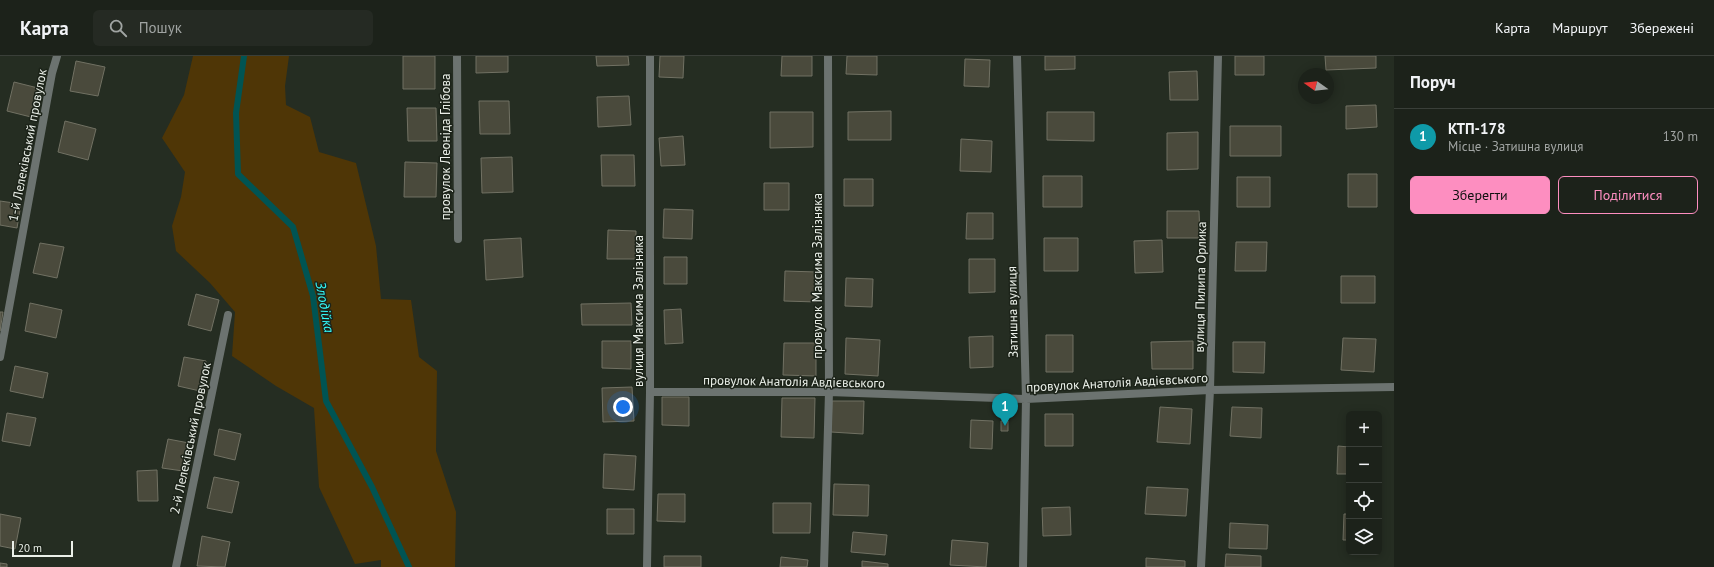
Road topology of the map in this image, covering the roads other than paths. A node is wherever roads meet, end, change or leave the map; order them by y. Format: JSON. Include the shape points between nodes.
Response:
{"nodes":[{"id":1,"x":57,"y":56,"type":"edge"},
{"id":2,"x":457,"y":56,"type":"edge"},
{"id":3,"x":650,"y":56,"type":"edge"},
{"id":4,"x":828,"y":56,"type":"edge"},
{"id":5,"x":1017,"y":56,"type":"edge"},
{"id":6,"x":1218,"y":56,"type":"edge"},
{"id":7,"x":458,"y":239,"type":"dead end"},
{"id":8,"x":228,"y":314,"type":"dead end"},
{"id":9,"x":0,"y":356,"type":"edge"},
{"id":10,"x":1394,"y":387,"type":"edge"},
{"id":11,"x":1210,"y":390,"type":"junction"},
{"id":12,"x":650,"y":392,"type":"junction"},
{"id":13,"x":829,"y":392,"type":"junction"},
{"id":14,"x":1026,"y":399,"type":"junction"},
{"id":15,"x":176,"y":567,"type":"edge"},
{"id":16,"x":647,"y":567,"type":"edge"},
{"id":17,"x":824,"y":567,"type":"edge"},
{"id":18,"x":1023,"y":567,"type":"edge"},
{"id":19,"x":1200,"y":567,"type":"edge"}],
"edges":[{"from":1,"to":9,"type":"street","name":"1-й Лелеківський провулок"},
{"from":2,"to":7,"type":"street","name":"провулок Леоніда Глібова"},
{"from":3,"to":12,"type":"street","name":"вулиця Максима Залізняка"},
{"from":4,"to":13,"type":"street","name":"провулок Максима Залізняка"},
{"from":5,"to":14,"type":"street","name":"Затишна вулиця"},
{"from":6,"to":11,"type":"street","name":"вулиця Пилипа Орлика"},
{"from":8,"to":15,"type":"street","name":"2-й Лелеківський провулок"},
{"from":10,"to":11,"type":"street","name":"провулок Анатолія Авдієвського"},
{"from":11,"to":14,"type":"street","name":"провулок Анатолія Авдієвського"},
{"from":11,"to":19,"type":"street","name":"вулиця Пилипа Орлика"},
{"from":12,"to":13,"type":"street","name":"провулок Анатолія Авдієвського"},
{"from":12,"to":16,"type":"street","name":"вулиця Максима Залізняка"},
{"from":13,"to":14,"type":"street","name":"провулок Анатолія Авдієвського"},
{"from":13,"to":17,"type":"street","name":"провулок Максима Залізняка"},
{"from":14,"to":18,"type":"street","name":"Затишна вулиця"}]}
